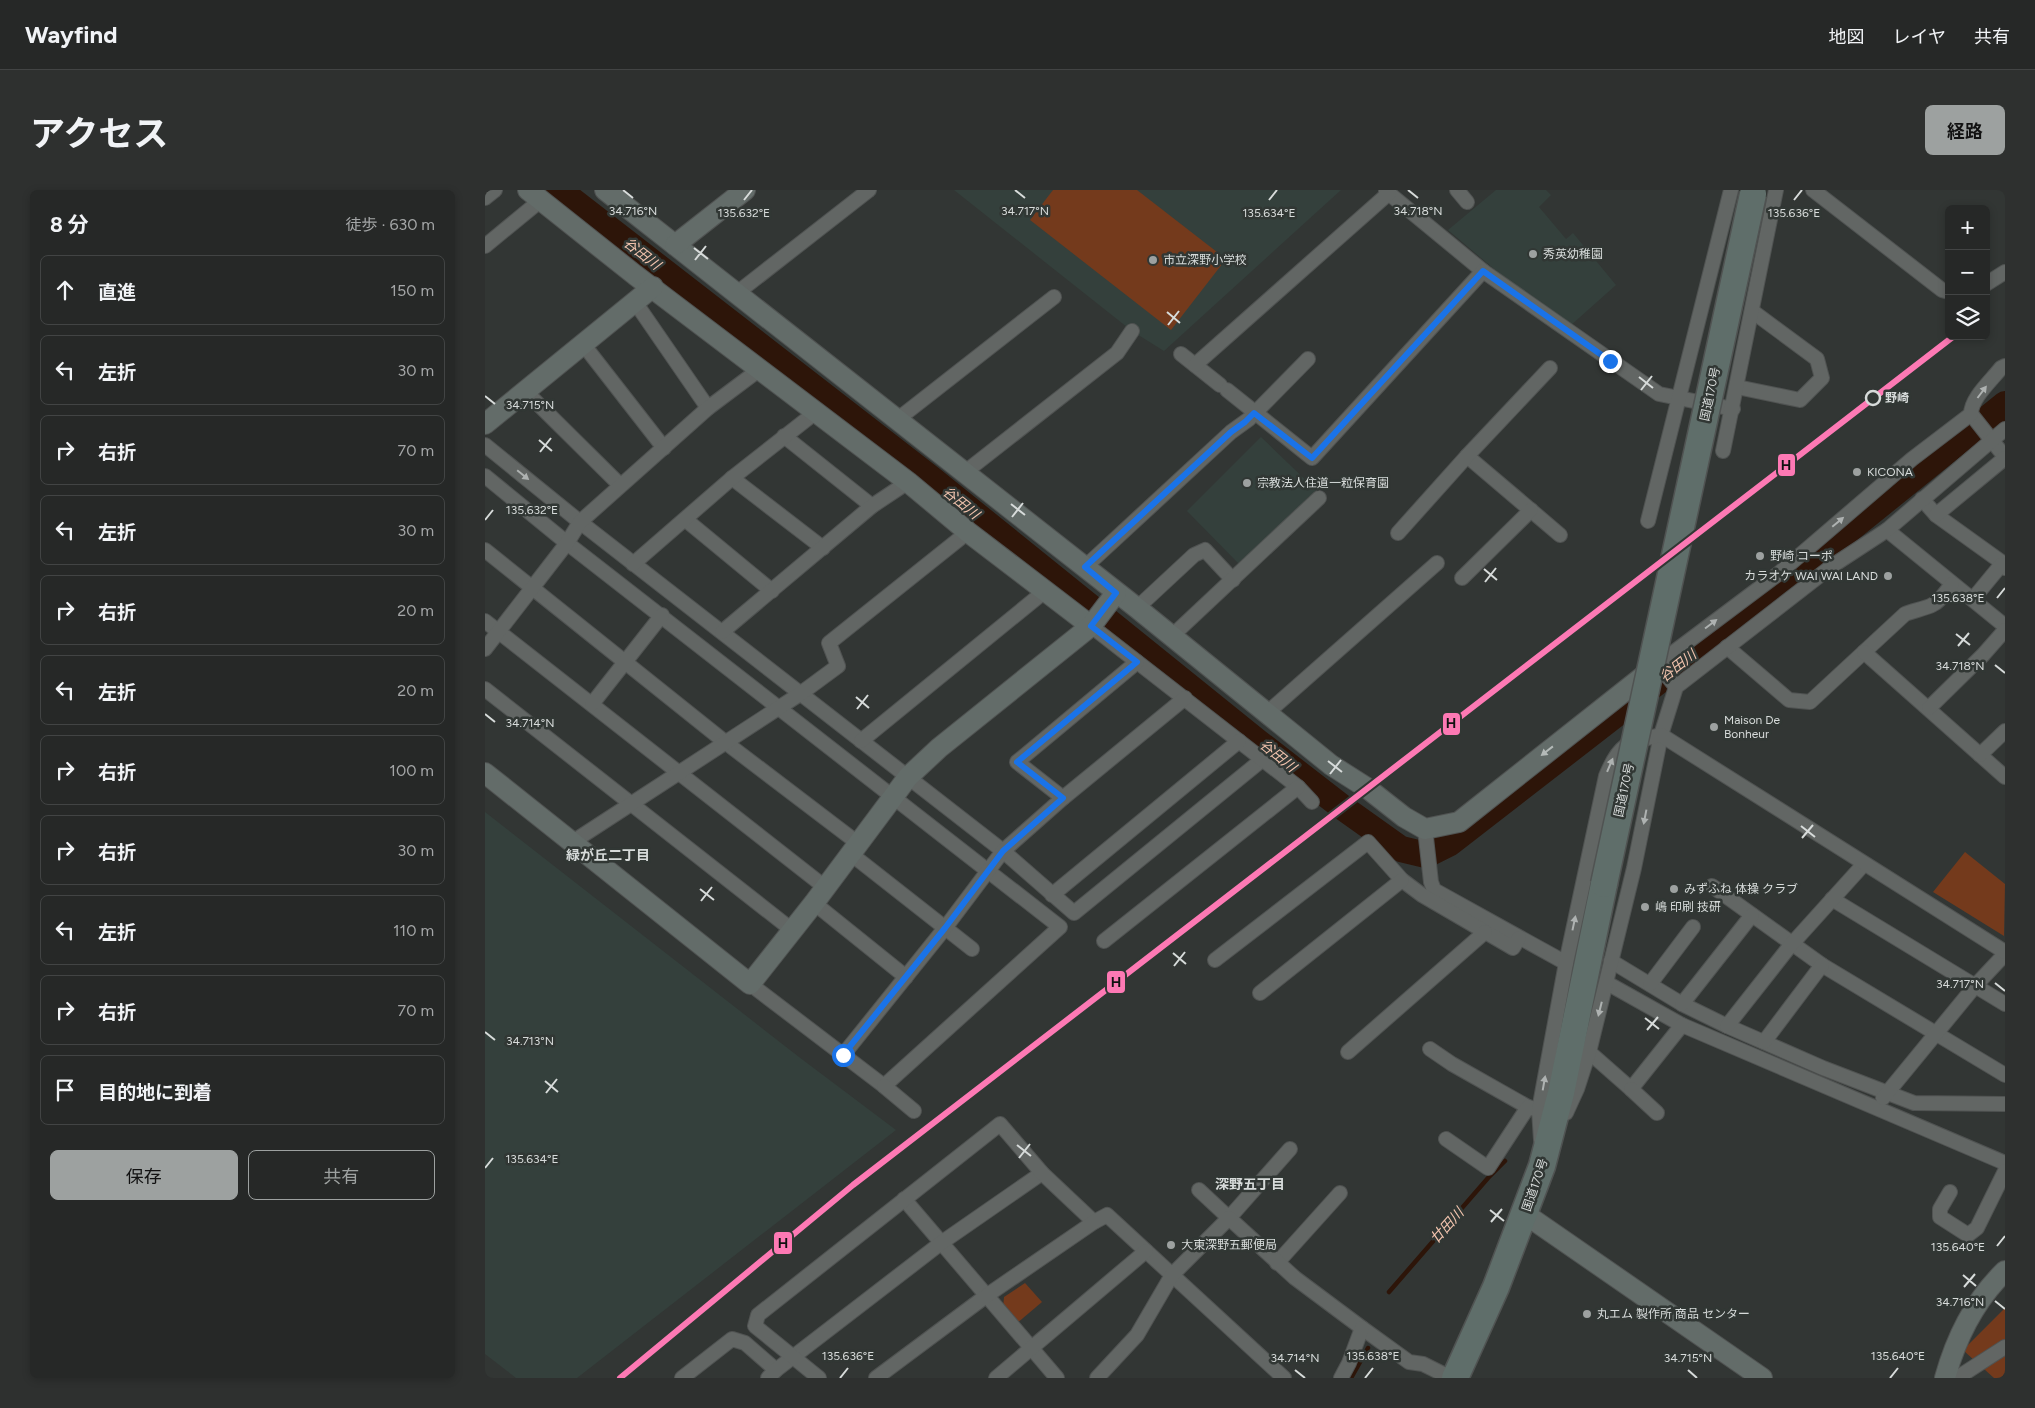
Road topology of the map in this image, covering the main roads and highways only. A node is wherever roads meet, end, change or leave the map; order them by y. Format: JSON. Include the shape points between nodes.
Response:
{"nodes":[{"id":1,"x":1754,"y":191,"type":"edge"},
{"id":2,"x":1453,"y":1378,"type":"edge"}],
"edges":[{"from":1,"to":2,"type":"highway","name":"国道170号","bridge":true,"via":[[1561,1093],[1542,1166],[1525,1214],[1496,1287]]}]}
